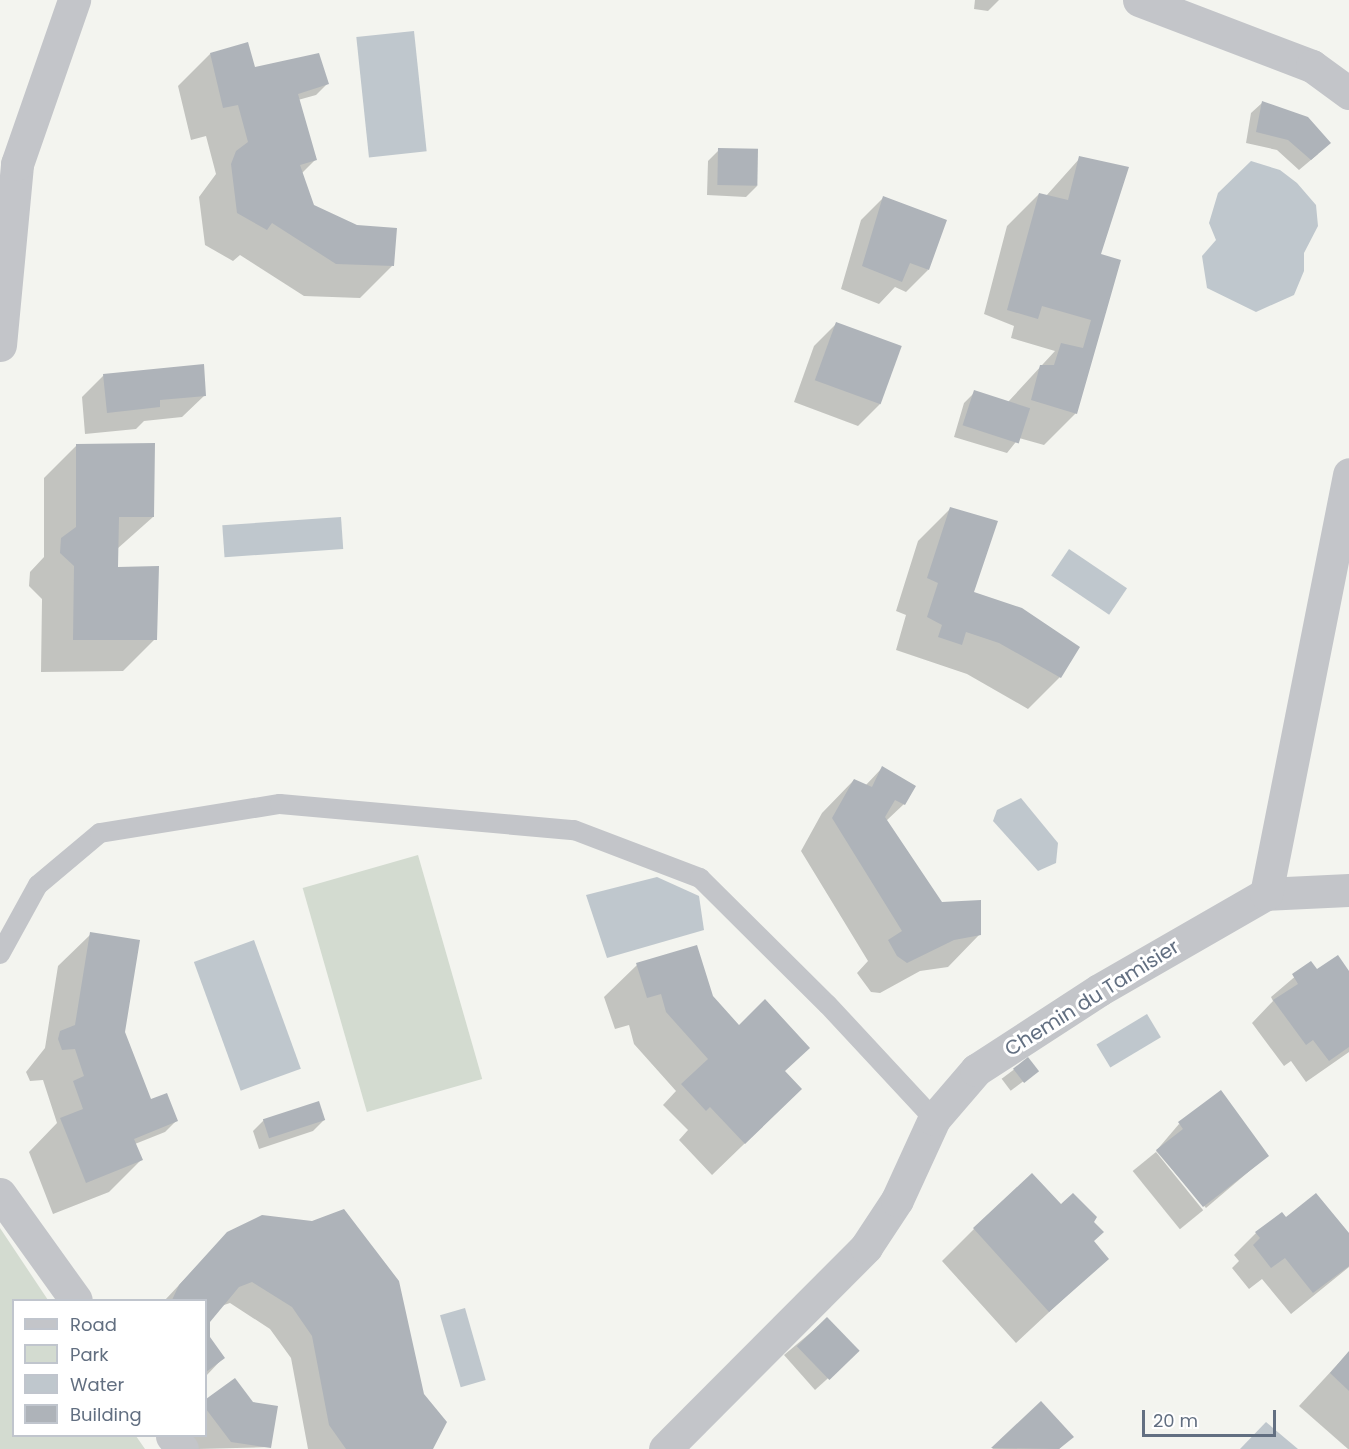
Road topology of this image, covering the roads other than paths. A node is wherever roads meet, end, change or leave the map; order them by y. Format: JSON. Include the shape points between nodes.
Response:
{"nodes":[{"id":1,"x":74,"y":0,"type":"edge"},
{"id":2,"x":1139,"y":0,"type":"edge"},
{"id":3,"x":1349,"y":93,"type":"edge"},
{"id":4,"x":0,"y":345,"type":"edge"},
{"id":5,"x":1349,"y":474,"type":"edge"},
{"id":6,"x":1349,"y":890,"type":"edge"},
{"id":7,"x":1266,"y":894,"type":"junction"},
{"id":8,"x":0,"y":954,"type":"edge"},
{"id":9,"x":934,"y":1119,"type":"junction"},
{"id":10,"x":0,"y":1194,"type":"edge"},
{"id":11,"x":75,"y":1299,"type":"edge"},
{"id":12,"x":173,"y":1437,"type":"edge"},
{"id":13,"x":182,"y":1449,"type":"edge"},
{"id":14,"x":665,"y":1449,"type":"edge"}],
"edges":[{"from":1,"to":4,"type":"street","via":[[17,164]]},
{"from":2,"to":3,"type":"street","via":[[1312,66]]},
{"from":5,"to":7,"type":"street"},
{"from":6,"to":7,"type":"street"},
{"from":7,"to":9,"type":"street","name":"Chemin du Tamisier","via":[[1099,990],[976,1070]]},
{"from":8,"to":9,"type":"lane","via":[[38,885],[100,833],[280,804],[574,830],[699,878],[828,1005]]},
{"from":9,"to":14,"type":"street","name":"Chemin du Tamisier","via":[[897,1200],[866,1247]]},
{"from":10,"to":11,"type":"street"},
{"from":12,"to":13,"type":"street"}]}
